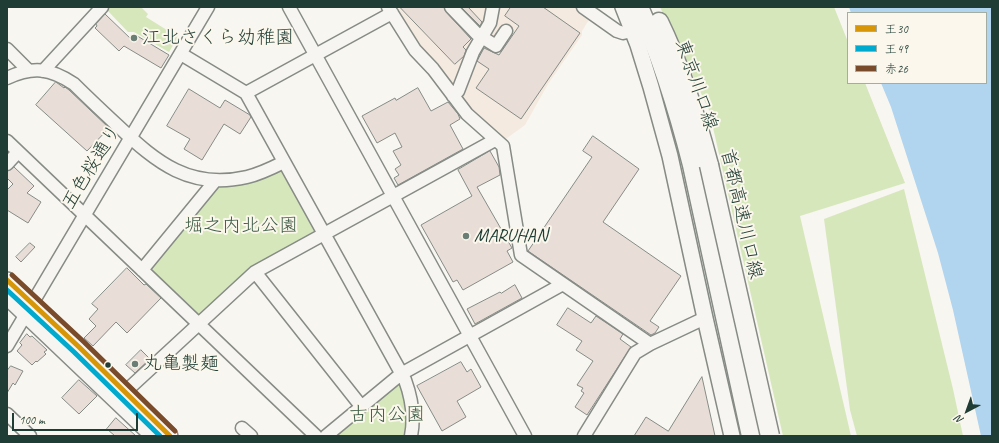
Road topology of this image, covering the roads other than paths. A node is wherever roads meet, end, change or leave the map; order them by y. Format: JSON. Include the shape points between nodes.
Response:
{"nodes":[{"id":1,"x":102,"y":7,"type":"edge"},
{"id":2,"x":208,"y":7,"type":"edge"},
{"id":3,"x":289,"y":7,"type":"edge"},
{"id":4,"x":451,"y":7,"type":"edge"},
{"id":5,"x":493,"y":7,"type":"edge"},
{"id":6,"x":583,"y":7,"type":"edge"},
{"id":7,"x":623,"y":7,"type":"edge"},
{"id":8,"x":639,"y":7,"type":"edge"},
{"id":9,"x":645,"y":7,"type":"edge"},
{"id":10,"x":652,"y":7,"type":"edge"},
{"id":11,"x":390,"y":10,"type":"edge"},
{"id":12,"x":506,"y":31,"type":"dead end"},
{"id":13,"x":632,"y":31,"type":"junction"},
{"id":14,"x":482,"y":37,"type":"junction"},
{"id":15,"x":7,"y":49,"type":"edge"},
{"id":16,"x":181,"y":54,"type":"junction"},
{"id":17,"x":316,"y":55,"type":"junction"},
{"id":18,"x":28,"y":70,"type":"junction"},
{"id":19,"x":43,"y":71,"type":"junction"},
{"id":20,"x":666,"y":74,"type":"junction"},
{"id":21,"x":7,"y":78,"type":"edge"},
{"id":22,"x":246,"y":93,"type":"junction"},
{"id":23,"x":453,"y":96,"type":"junction"},
{"id":24,"x":131,"y":138,"type":"junction"},
{"id":25,"x":495,"y":140,"type":"junction"},
{"id":26,"x":7,"y":141,"type":"edge"},
{"id":27,"x":18,"y":152,"type":"junction"},
{"id":28,"x":284,"y":162,"type":"junction"},
{"id":29,"x":7,"y":164,"type":"edge"},
{"id":30,"x":710,"y":165,"type":"junction"},
{"id":31,"x":215,"y":181,"type":"junction"},
{"id":32,"x":393,"y":196,"type":"junction"},
{"id":33,"x":84,"y":216,"type":"junction"},
{"id":34,"x":324,"y":234,"type":"junction"},
{"id":35,"x":723,"y":256,"type":"junction"},
{"id":36,"x":142,"y":270,"type":"junction"},
{"id":37,"x":255,"y":272,"type":"junction"},
{"id":38,"x":7,"y":280,"type":"edge"},
{"id":39,"x":563,"y":284,"type":"junction"},
{"id":40,"x":7,"y":297,"type":"edge"},
{"id":41,"x":29,"y":310,"type":"junction"},
{"id":42,"x":705,"y":318,"type":"junction"},
{"id":43,"x":199,"y":324,"type":"junction"},
{"id":44,"x":470,"y":336,"type":"junction"},
{"id":45,"x":650,"y":344,"type":"junction"},
{"id":46,"x":7,"y":346,"type":"edge"},
{"id":47,"x":401,"y":374,"type":"junction"},
{"id":48,"x":125,"y":392,"type":"junction"},
{"id":49,"x":361,"y":406,"type":"junction"},
{"id":50,"x":7,"y":414,"type":"edge"},
{"id":51,"x":30,"y":436,"type":"edge"},
{"id":52,"x":153,"y":436,"type":"edge"},
{"id":53,"x":170,"y":436,"type":"edge"},
{"id":54,"x":316,"y":436,"type":"edge"},
{"id":55,"x":326,"y":436,"type":"edge"},
{"id":56,"x":411,"y":436,"type":"edge"},
{"id":57,"x":525,"y":436,"type":"edge"},
{"id":58,"x":584,"y":436,"type":"edge"},
{"id":59,"x":732,"y":436,"type":"edge"},
{"id":60,"x":740,"y":436,"type":"edge"},
{"id":61,"x":751,"y":436,"type":"edge"},
{"id":62,"x":761,"y":436,"type":"edge"},
{"id":63,"x":765,"y":436,"type":"edge"},
{"id":64,"x":770,"y":436,"type":"edge"},
{"id":65,"x":776,"y":436,"type":"edge"}],
"edges":[{"from":1,"to":19,"type":"street"},
{"from":2,"to":16,"type":"street","name":"五色桜通り"},
{"from":3,"to":17,"type":"street"},
{"from":4,"to":14,"type":"street"},
{"from":5,"to":14,"type":"street","via":[[490,23]]},
{"from":6,"to":13,"type":"street","via":[[617,31]]},
{"from":7,"to":13,"type":"main road"},
{"from":8,"to":20,"type":"highway","name":"首都高速川口線"},
{"from":9,"to":35,"type":"main road","name":"東京川口線","via":[[664,49],[688,118]]},
{"from":10,"to":30,"type":"highway","name":"首都高速川口線","via":[[680,71]]},
{"from":11,"to":17,"type":"street"},
{"from":11,"to":23,"type":"street","via":[[415,50]]},
{"from":12,"to":14,"type":"street","via":[[496,46]]},
{"from":13,"to":42,"type":"main road","via":[[652,87],[670,156]]},
{"from":14,"to":23,"type":"street","via":[[473,52],[458,91]]},
{"from":15,"to":18,"type":"street"},
{"from":16,"to":22,"type":"street"},
{"from":16,"to":24,"type":"street","name":"五色桜通り"},
{"from":17,"to":22,"type":"street"},
{"from":17,"to":32,"type":"street"},
{"from":18,"to":19,"type":"street"},
{"from":18,"to":21,"type":"street"},
{"from":19,"to":24,"type":"street","via":[[74,84]]},
{"from":20,"to":60,"type":"highway","via":[[732,409]]},
{"from":20,"to":61,"type":"highway","name":"首都高速川口線","via":[[692,165]]},
{"from":22,"to":28,"type":"street"},
{"from":23,"to":25,"type":"street","via":[[467,114]]},
{"from":24,"to":31,"type":"street","via":[[163,164],[187,174]]},
{"from":24,"to":33,"type":"street","name":"五色桜通り"},
{"from":25,"to":32,"type":"street"},
{"from":25,"to":39,"type":"street","via":[[503,146],[520,255]]},
{"from":26,"to":27,"type":"street"},
{"from":27,"to":29,"type":"street"},
{"from":27,"to":33,"type":"street"},
{"from":28,"to":31,"type":"street","via":[[248,177]]},
{"from":28,"to":34,"type":"street"},
{"from":30,"to":63,"type":"highway","bridge":true,"via":[[711,191]]},
{"from":30,"to":64,"type":"highway","name":"首都高速川口線","bridge":true},
{"from":31,"to":36,"type":"street"},
{"from":32,"to":34,"type":"street"},
{"from":32,"to":44,"type":"street"},
{"from":33,"to":36,"type":"street"},
{"from":33,"to":41,"type":"street","name":"五色桜通り"},
{"from":34,"to":37,"type":"street"},
{"from":34,"to":47,"type":"street"},
{"from":35,"to":62,"type":"main road","name":"東京川口線"},
{"from":35,"to":65,"type":"street","via":[[753,347]]},
{"from":36,"to":43,"type":"street"},
{"from":37,"to":43,"type":"street"},
{"from":37,"to":49,"type":"street"},
{"from":38,"to":41,"type":"main road"},
{"from":39,"to":44,"type":"street"},
{"from":39,"to":45,"type":"street"},
{"from":40,"to":41,"type":"main road"},
{"from":41,"to":46,"type":"street","name":"五色桜通り"},
{"from":41,"to":48,"type":"main road","via":[[79,347]]},
{"from":41,"to":52,"type":"main road"},
{"from":42,"to":45,"type":"street"},
{"from":42,"to":59,"type":"main road"},
{"from":43,"to":48,"type":"street"},
{"from":43,"to":54,"type":"street"},
{"from":44,"to":47,"type":"street"},
{"from":44,"to":57,"type":"street"},
{"from":45,"to":58,"type":"street","via":[[635,353]]},
{"from":47,"to":49,"type":"street"},
{"from":47,"to":56,"type":"street","via":[[412,403],[414,419]]},
{"from":48,"to":53,"type":"main road"},
{"from":49,"to":55,"type":"street"},
{"from":50,"to":51,"type":"street"}]}
